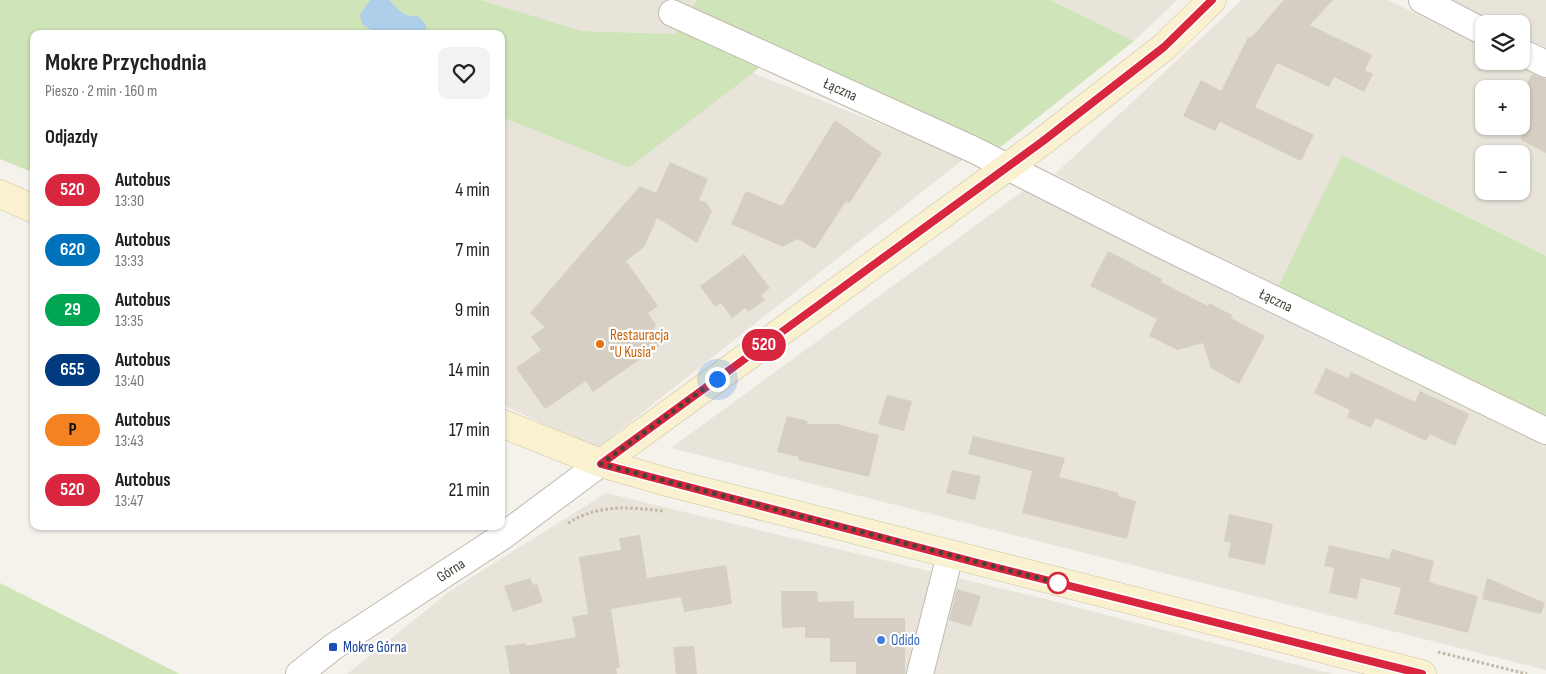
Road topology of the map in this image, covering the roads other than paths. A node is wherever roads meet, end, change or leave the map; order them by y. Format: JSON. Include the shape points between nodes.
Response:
{"nodes":[{"id":1,"x":1212,"y":0,"type":"edge"},
{"id":2,"x":1422,"y":0,"type":"edge"},
{"id":3,"x":672,"y":13,"type":"dead end"},
{"id":4,"x":1475,"y":27,"type":"edge"},
{"id":5,"x":1530,"y":56,"type":"edge"},
{"id":6,"x":1546,"y":64,"type":"edge"},
{"id":7,"x":1007,"y":167,"type":"junction"},
{"id":8,"x":0,"y":194,"type":"edge"},
{"id":9,"x":30,"y":207,"type":"edge"},
{"id":10,"x":505,"y":425,"type":"edge"},
{"id":11,"x":1546,"y":431,"type":"edge"},
{"id":12,"x":601,"y":464,"type":"junction"},
{"id":13,"x":950,"y":555,"type":"junction"},
{"id":14,"x":299,"y":674,"type":"edge"},
{"id":15,"x":920,"y":674,"type":"edge"},
{"id":16,"x":1422,"y":674,"type":"edge"}],
"edges":[{"from":1,"to":7,"type":"street","via":[[1164,47]]},
{"from":2,"to":4,"type":"street"},
{"from":3,"to":7,"type":"street","name":"Łączna","via":[[972,148]]},
{"from":5,"to":6,"type":"street"},
{"from":7,"to":11,"type":"street","name":"Łączna"},
{"from":7,"to":12,"type":"street"},
{"from":8,"to":9,"type":"street"},
{"from":10,"to":12,"type":"street"},
{"from":12,"to":13,"type":"street"},
{"from":12,"to":14,"type":"street","name":"Górna","via":[[503,536],[333,646]]},
{"from":13,"to":15,"type":"street"},
{"from":13,"to":16,"type":"street"}]}
